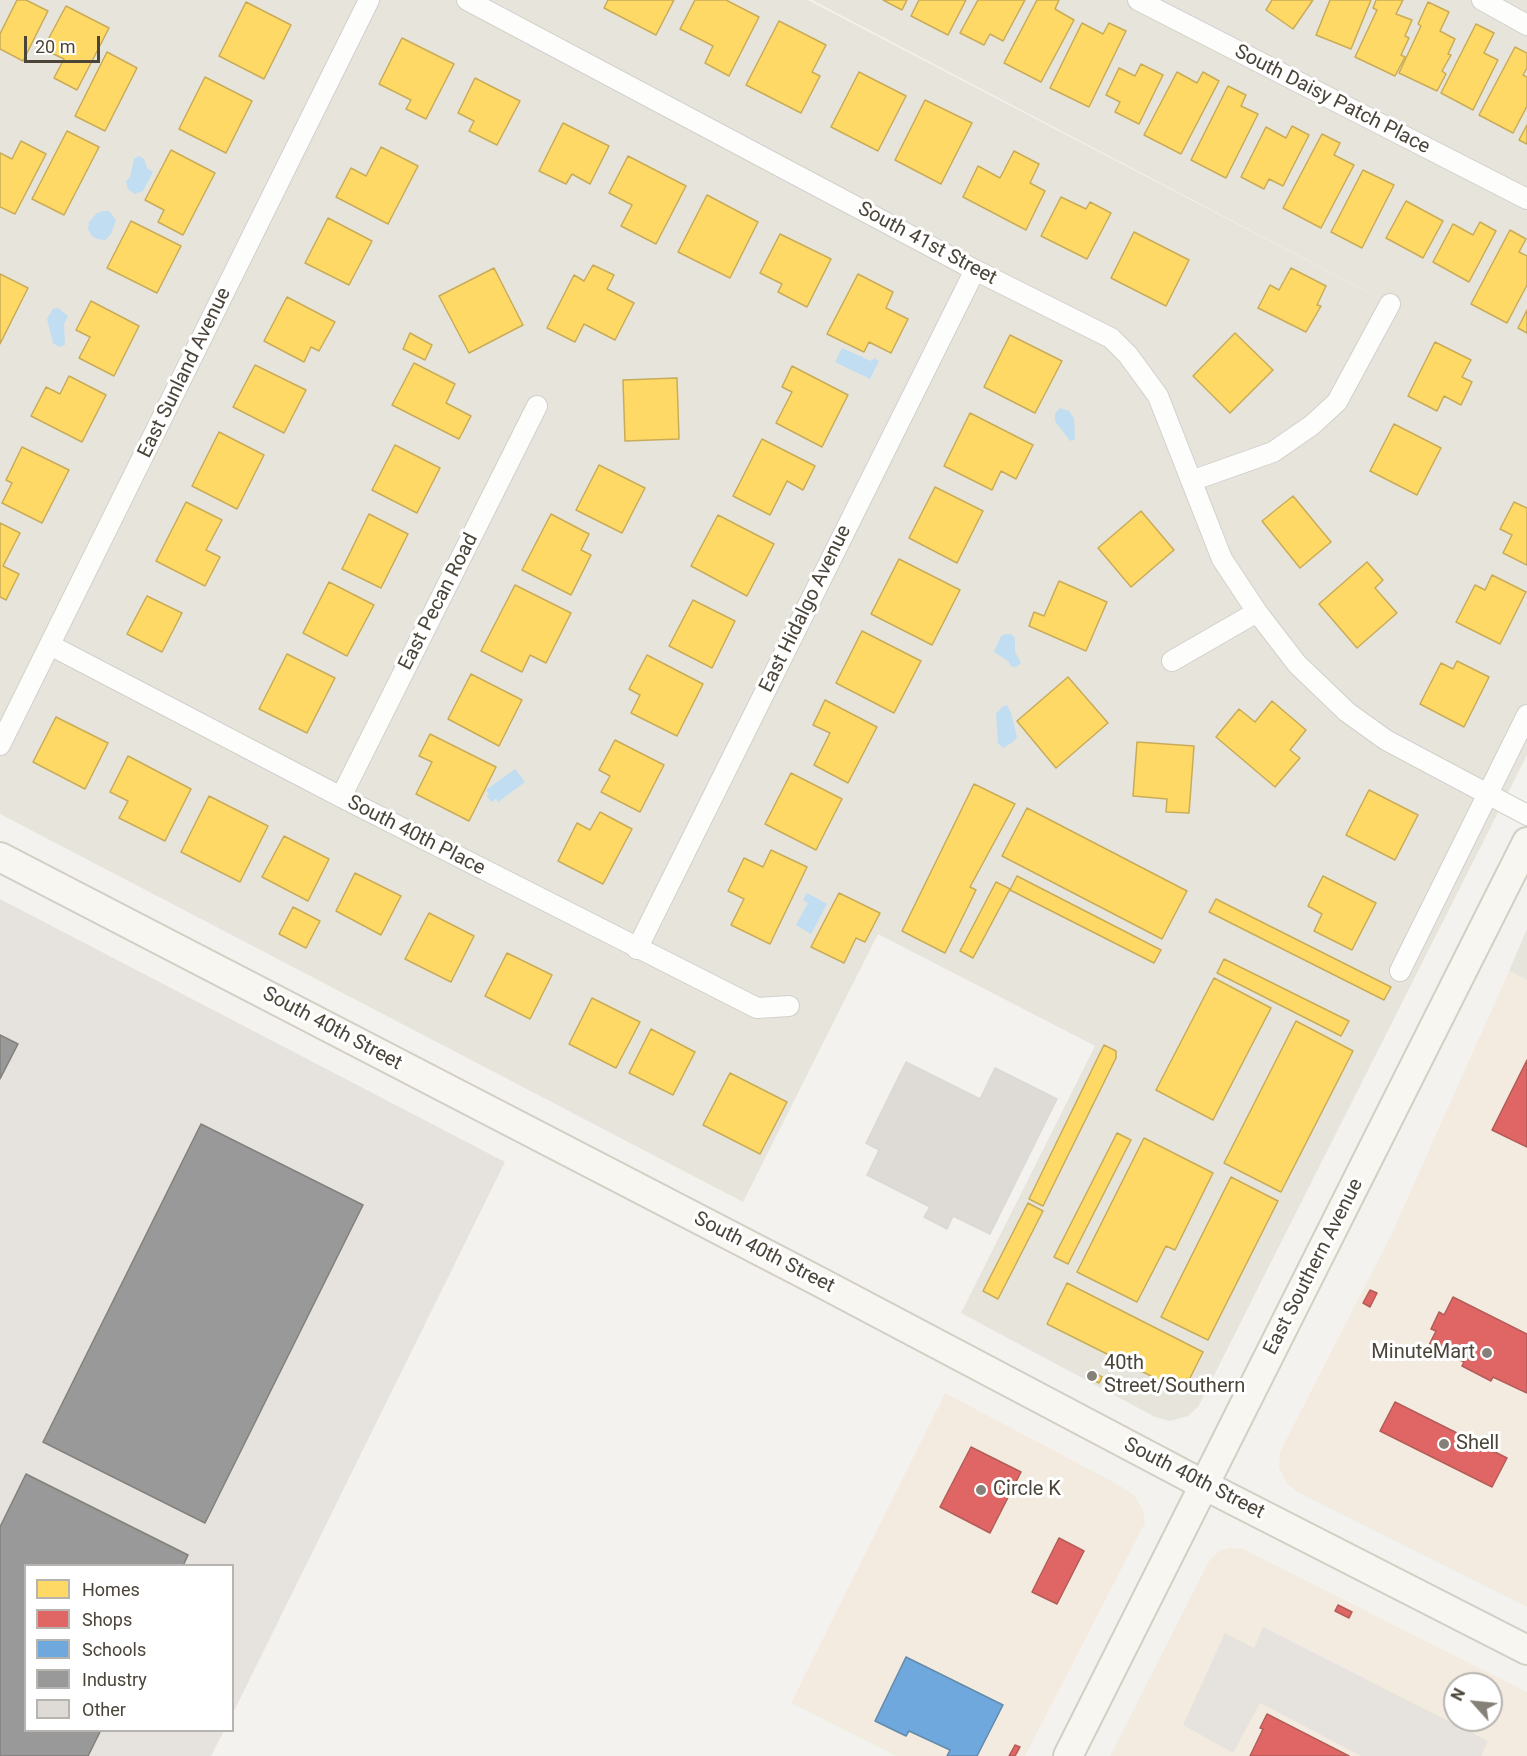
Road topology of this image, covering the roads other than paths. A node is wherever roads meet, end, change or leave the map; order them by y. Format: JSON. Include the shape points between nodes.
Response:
{"nodes":[{"id":1,"x":369,"y":0,"type":"edge"},
{"id":2,"x":466,"y":0,"type":"edge"},
{"id":3,"x":1138,"y":0,"type":"edge"},
{"id":4,"x":1482,"y":0,"type":"edge"},
{"id":5,"x":1527,"y":25,"type":"edge"},
{"id":6,"x":1527,"y":200,"type":"edge"},
{"id":7,"x":975,"y":270,"type":"junction"},
{"id":8,"x":1390,"y":304,"type":"dead end"},
{"id":9,"x":537,"y":406,"type":"dead end"},
{"id":10,"x":1191,"y":481,"type":"junction"},
{"id":11,"x":1257,"y":612,"type":"junction"},
{"id":12,"x":50,"y":645,"type":"junction"},
{"id":13,"x":1172,"y":661,"type":"dead end"},
{"id":14,"x":1527,"y":715,"type":"edge"},
{"id":15,"x":0,"y":745,"type":"edge"},
{"id":16,"x":1488,"y":794,"type":"junction"},
{"id":17,"x":341,"y":797,"type":"junction"},
{"id":18,"x":1527,"y":815,"type":"edge"},
{"id":19,"x":1527,"y":842,"type":"edge"},
{"id":20,"x":0,"y":857,"type":"edge"},
{"id":21,"x":638,"y":949,"type":"junction"},
{"id":22,"x":1400,"y":971,"type":"dead end"},
{"id":23,"x":789,"y":1006,"type":"dead end"},
{"id":24,"x":1204,"y":1485,"type":"junction"},
{"id":25,"x":1527,"y":1650,"type":"edge"},
{"id":26,"x":1068,"y":1756,"type":"edge"}],
"edges":[{"from":1,"to":12,"type":"street","name":"East Sunland Avenue"},
{"from":2,"to":7,"type":"street","name":"South 41st Street"},
{"from":3,"to":6,"type":"street","name":"South Daisy Patch Place"},
{"from":4,"to":5,"type":"street"},
{"from":7,"to":10,"type":"street","name":"South 41st Street","via":[[1111,338],[1158,396]]},
{"from":7,"to":21,"type":"street","name":"East Hidalgo Avenue"},
{"from":8,"to":10,"type":"street","via":[[1336,402],[1312,425],[1273,452]]},
{"from":9,"to":17,"type":"street","name":"East Pecan Road"},
{"from":10,"to":11,"type":"street","name":"South 41st Street","via":[[1222,559]]},
{"from":11,"to":13,"type":"street"},
{"from":11,"to":16,"type":"street","name":"South 41st Street","via":[[1297,664],[1347,712],[1386,740]]},
{"from":12,"to":15,"type":"street","name":"East Sunland Avenue"},
{"from":12,"to":17,"type":"street","name":"South 40th Place"},
{"from":14,"to":16,"type":"street"},
{"from":16,"to":18,"type":"street","name":"South 41st Street"},
{"from":16,"to":22,"type":"street"},
{"from":17,"to":21,"type":"street","name":"South 40th Place"},
{"from":19,"to":24,"type":"main road","name":"East Southern Avenue"},
{"from":20,"to":24,"type":"main road","name":"South 40th Street"},
{"from":21,"to":23,"type":"street","name":"South 40th Place","via":[[757,1008]]},
{"from":24,"to":25,"type":"main road","name":"South 40th Street"},
{"from":24,"to":26,"type":"main road","name":"East Southern Avenue"}]}
